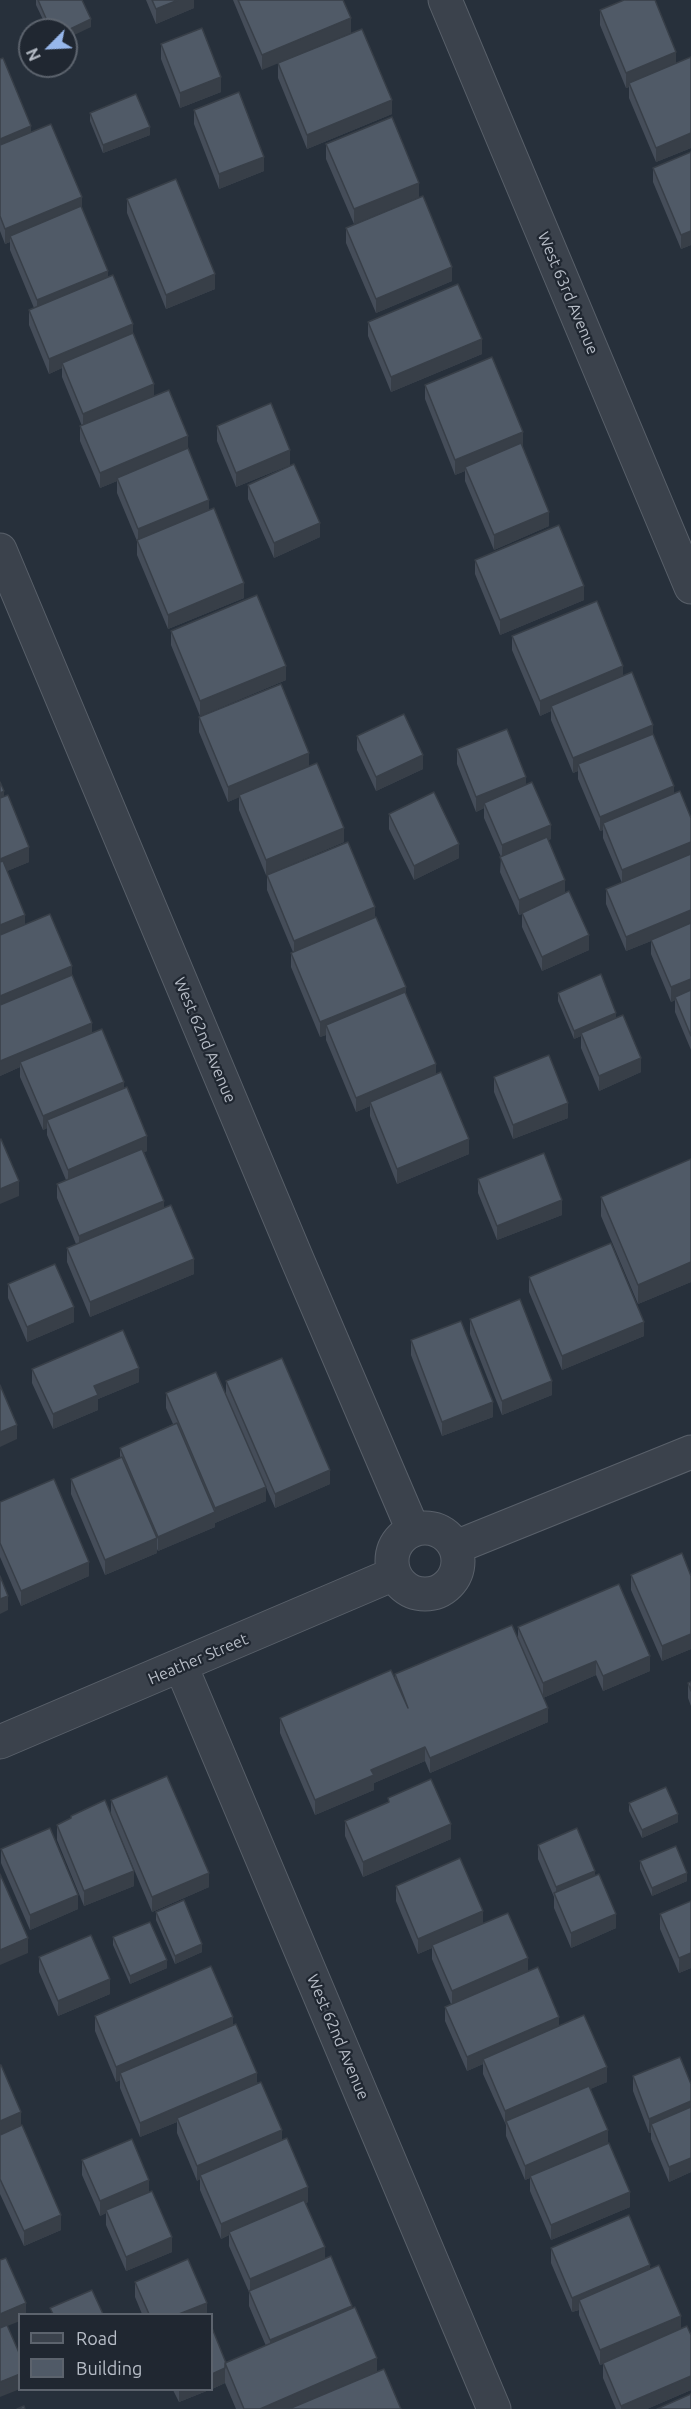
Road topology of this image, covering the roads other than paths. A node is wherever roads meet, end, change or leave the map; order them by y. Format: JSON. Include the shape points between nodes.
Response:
{"nodes":[{"id":1,"x":446,"y":0,"type":"edge"},
{"id":2,"x":0,"y":550,"type":"edge"},
{"id":3,"x":691,"y":587,"type":"edge"},
{"id":4,"x":691,"y":1452,"type":"edge"},
{"id":5,"x":413,"y":1530,"type":"junction"},
{"id":6,"x":456,"y":1547,"type":"junction"},
{"id":7,"x":394,"y":1574,"type":"junction"},
{"id":8,"x":181,"y":1666,"type":"junction"},
{"id":9,"x":0,"y":1742,"type":"edge"},
{"id":10,"x":494,"y":2409,"type":"edge"}],
"edges":[{"from":1,"to":3,"type":"street","name":"West 63rd Avenue"},
{"from":2,"to":5,"type":"street","name":"West 62nd Avenue"},
{"from":4,"to":6,"type":"street"},
{"from":5,"to":6,"type":"street","via":[[423,1527],[442,1532]]},
{"from":5,"to":7,"type":"street","via":[[396,1543]]},
{"from":6,"to":7,"type":"street","via":[[458,1568],[439,1592],[408,1590]]},
{"from":7,"to":8,"type":"street","name":"Heather Street"},
{"from":8,"to":9,"type":"street","name":"Heather Street"},
{"from":8,"to":10,"type":"street","name":"West 62nd Avenue"}]}
